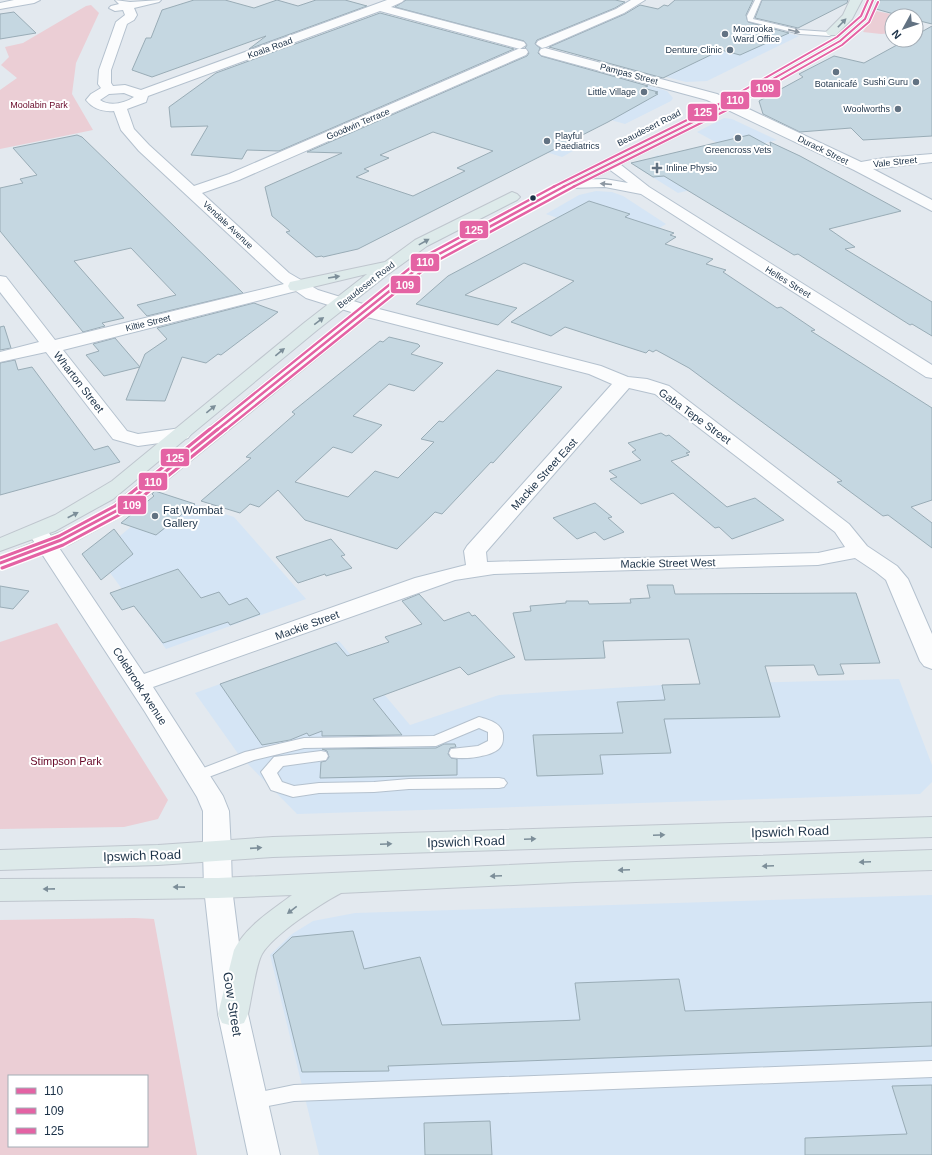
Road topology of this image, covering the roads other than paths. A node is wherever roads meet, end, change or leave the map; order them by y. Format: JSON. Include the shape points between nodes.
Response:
{"nodes":[{"id":1,"x":34,"y":0,"type":"edge"},
{"id":2,"x":155,"y":0,"type":"edge"},
{"id":3,"x":398,"y":0,"type":"edge"},
{"id":4,"x":639,"y":0,"type":"edge"},
{"id":5,"x":758,"y":0,"type":"edge"},
{"id":6,"x":856,"y":0,"type":"edge"},
{"id":7,"x":873,"y":0,"type":"edge"},
{"id":8,"x":117,"y":4,"type":"edge"},
{"id":9,"x":0,"y":6,"type":"edge"},
{"id":10,"x":379,"y":7,"type":"junction"},
{"id":11,"x":829,"y":34,"type":"junction"},
{"id":12,"x":544,"y":48,"type":"junction"},
{"id":13,"x":521,"y":49,"type":"junction"},
{"id":14,"x":110,"y":90,"type":"junction"},
{"id":15,"x":141,"y":94,"type":"junction"},
{"id":16,"x":712,"y":97,"type":"junction"},
{"id":17,"x":727,"y":105,"type":"junction"},
{"id":18,"x":118,"y":107,"type":"junction"},
{"id":19,"x":932,"y":158,"type":"edge"},
{"id":20,"x":611,"y":164,"type":"junction"},
{"id":21,"x":859,"y":167,"type":"junction"},
{"id":22,"x":568,"y":184,"type":"junction"},
{"id":23,"x":644,"y":190,"type":"junction"},
{"id":24,"x":192,"y":192,"type":"junction"},
{"id":25,"x":932,"y":206,"type":"edge"},
{"id":26,"x":392,"y":264,"type":"junction"},
{"id":27,"x":0,"y":281,"type":"edge"},
{"id":28,"x":296,"y":286,"type":"junction"},
{"id":29,"x":342,"y":304,"type":"junction"},
{"id":30,"x":364,"y":310,"type":"junction"},
{"id":31,"x":51,"y":346,"type":"junction"},
{"id":32,"x":0,"y":357,"type":"edge"},
{"id":33,"x":932,"y":373,"type":"edge"},
{"id":34,"x":624,"y":382,"type":"junction"},
{"id":35,"x":181,"y":434,"type":"junction"},
{"id":36,"x":43,"y":538,"type":"junction"},
{"id":37,"x":0,"y":544,"type":"edge"},
{"id":38,"x":859,"y":551,"type":"junction"},
{"id":39,"x":0,"y":563,"type":"edge"},
{"id":40,"x":476,"y":569,"type":"junction"},
{"id":41,"x":932,"y":661,"type":"edge"},
{"id":42,"x":139,"y":684,"type":"junction"},
{"id":43,"x":456,"y":753,"type":"dead end"},
{"id":44,"x":321,"y":756,"type":"dead end"},
{"id":45,"x":198,"y":776,"type":"junction"},
{"id":46,"x":499,"y":783,"type":"dead end"},
{"id":47,"x":932,"y":827,"type":"edge"},
{"id":48,"x":217,"y":851,"type":"junction"},
{"id":49,"x":0,"y":860,"type":"edge"},
{"id":50,"x":932,"y":860,"type":"edge"},
{"id":51,"x":337,"y":883,"type":"junction"},
{"id":52,"x":218,"y":888,"type":"junction"},
{"id":53,"x":0,"y":890,"type":"edge"},
{"id":54,"x":232,"y":1014,"type":"junction"},
{"id":55,"x":932,"y":1070,"type":"edge"},
{"id":56,"x":253,"y":1101,"type":"junction"},
{"id":57,"x":264,"y":1155,"type":"edge"}],
"edges":[{"from":1,"to":9,"type":"street"},
{"from":2,"to":8,"type":"street"},
{"from":3,"to":10,"type":"street","name":"Koala Road"},
{"from":4,"to":12,"type":"street"},
{"from":5,"to":11,"type":"lane","one_way":true,"via":[[750,20],[800,32]]},
{"from":11,"to":6,"type":"highway","name":"Beaudesert Road","one_way":true,"via":[[848,17]]},
{"from":7,"to":17,"type":"highway","name":"Beaudesert Road","via":[[862,22],[840,41]]},
{"from":8,"to":14,"type":"street","via":[[122,22],[105,70],[104,84]]},
{"from":10,"to":13,"type":"street"},
{"from":10,"to":15,"type":"street","name":"Koala Road"},
{"from":11,"to":16,"type":"highway","name":"Beaudesert Road"},
{"from":12,"to":13,"type":"street","via":[[532,54]]},
{"from":12,"to":16,"type":"street","name":"Pampas Street"},
{"from":13,"to":24,"type":"street","name":"Goodwin Terrace","via":[[234,177]]},
{"from":14,"to":15,"type":"street","via":[[131,90]]},
{"from":14,"to":18,"type":"street","via":[[94,97],[95,102]]},
{"from":15,"to":18,"type":"street","via":[[138,102]]},
{"from":16,"to":17,"type":"street","name":"Durack Street"},
{"from":26,"to":16,"type":"highway","name":"Beaudesert Road","one_way":true,"via":[[421,243]]},
{"from":17,"to":20,"type":"highway","name":"Beaudesert Road"},
{"from":17,"to":21,"type":"street","name":"Durack Street"},
{"from":18,"to":24,"type":"street","name":"Vendale Avenue","via":[[135,139]]},
{"from":19,"to":21,"type":"street","name":"Vale Street"},
{"from":20,"to":22,"type":"highway","name":"Beaudesert Road"},
{"from":20,"to":23,"type":"street","name":"Helles Street"},
{"from":21,"to":25,"type":"street","name":"Durack Street"},
{"from":23,"to":22,"type":"street","name":"Helles Street","one_way":true,"via":[[605,183]]},
{"from":22,"to":30,"type":"highway","name":"Beaudesert Road","via":[[447,248]]},
{"from":23,"to":33,"type":"street","name":"Helles Street"},
{"from":24,"to":28,"type":"street","name":"Vendale Avenue"},
{"from":28,"to":26,"type":"highway","one_way":true},
{"from":26,"to":29,"type":"highway","name":"Beaudesert Road"},
{"from":27,"to":31,"type":"street","name":"Wharton Street"},
{"from":28,"to":29,"type":"street","name":"Vendale Avenue"},
{"from":28,"to":31,"type":"street","name":"Kiltie Street"},
{"from":29,"to":30,"type":"street","name":"Vendale Avenue"},
{"from":35,"to":29,"type":"highway","name":"Beaudesert Road","one_way":true},
{"from":30,"to":34,"type":"street","name":"Gaba Tepe Street","via":[[587,368]]},
{"from":30,"to":36,"type":"highway","name":"Beaudesert Road","via":[[118,510],[95,523]]},
{"from":31,"to":32,"type":"street","name":"Kiltie Street"},
{"from":31,"to":35,"type":"street","name":"Wharton Street","via":[[120,435],[138,440]]},
{"from":34,"to":38,"type":"street","name":"Gaba Tepe Street","via":[[654,387],[667,394],[842,528]]},
{"from":34,"to":40,"type":"street","name":"Mackie Street East","via":[[475,551]]},
{"from":36,"to":35,"type":"highway","name":"Beaudesert Road","one_way":true,"via":[[100,499]]},
{"from":36,"to":37,"type":"highway","name":"Beaudesert Road"},
{"from":36,"to":39,"type":"highway","name":"Beaudesert Road"},
{"from":36,"to":42,"type":"street","name":"Colebrook Avenue"},
{"from":38,"to":40,"type":"street","name":"Mackie Street West","via":[[818,559],[494,566]]},
{"from":38,"to":41,"type":"street","name":"Gaba Tepe Street","via":[[895,576]]},
{"from":40,"to":42,"type":"street","name":"Mackie Street","via":[[423,583]]},
{"from":42,"to":45,"type":"street","name":"Colebrook Avenue"},
{"from":43,"to":45,"type":"lane","via":[[482,751],[495,744],[496,730],[479,722],[436,741],[304,743],[250,756]]},
{"from":44,"to":46,"type":"lane","via":[[279,761],[269,772],[276,786],[293,792],[319,788],[409,784]]},
{"from":45,"to":48,"type":"street","name":"Colebrook Avenue","via":[[216,811]]},
{"from":48,"to":47,"type":"highway","name":"Ipswich Road","one_way":true,"via":[[273,847]]},
{"from":48,"to":49,"type":"highway","name":"Ipswich Road"},
{"from":48,"to":52,"type":"street","name":"Gow Street"},
{"from":50,"to":51,"type":"highway","one_way":true},
{"from":51,"to":52,"type":"highway"},
{"from":51,"to":54,"type":"highway","one_way":true,"via":[[308,898],[268,929],[248,950]]},
{"from":52,"to":53,"type":"highway","one_way":true},
{"from":52,"to":54,"type":"street","name":"Gow Street"},
{"from":54,"to":56,"type":"street","name":"Gow Street"},
{"from":55,"to":56,"type":"lane","via":[[294,1093]]},
{"from":56,"to":57,"type":"street","name":"Gow Street"}]}
